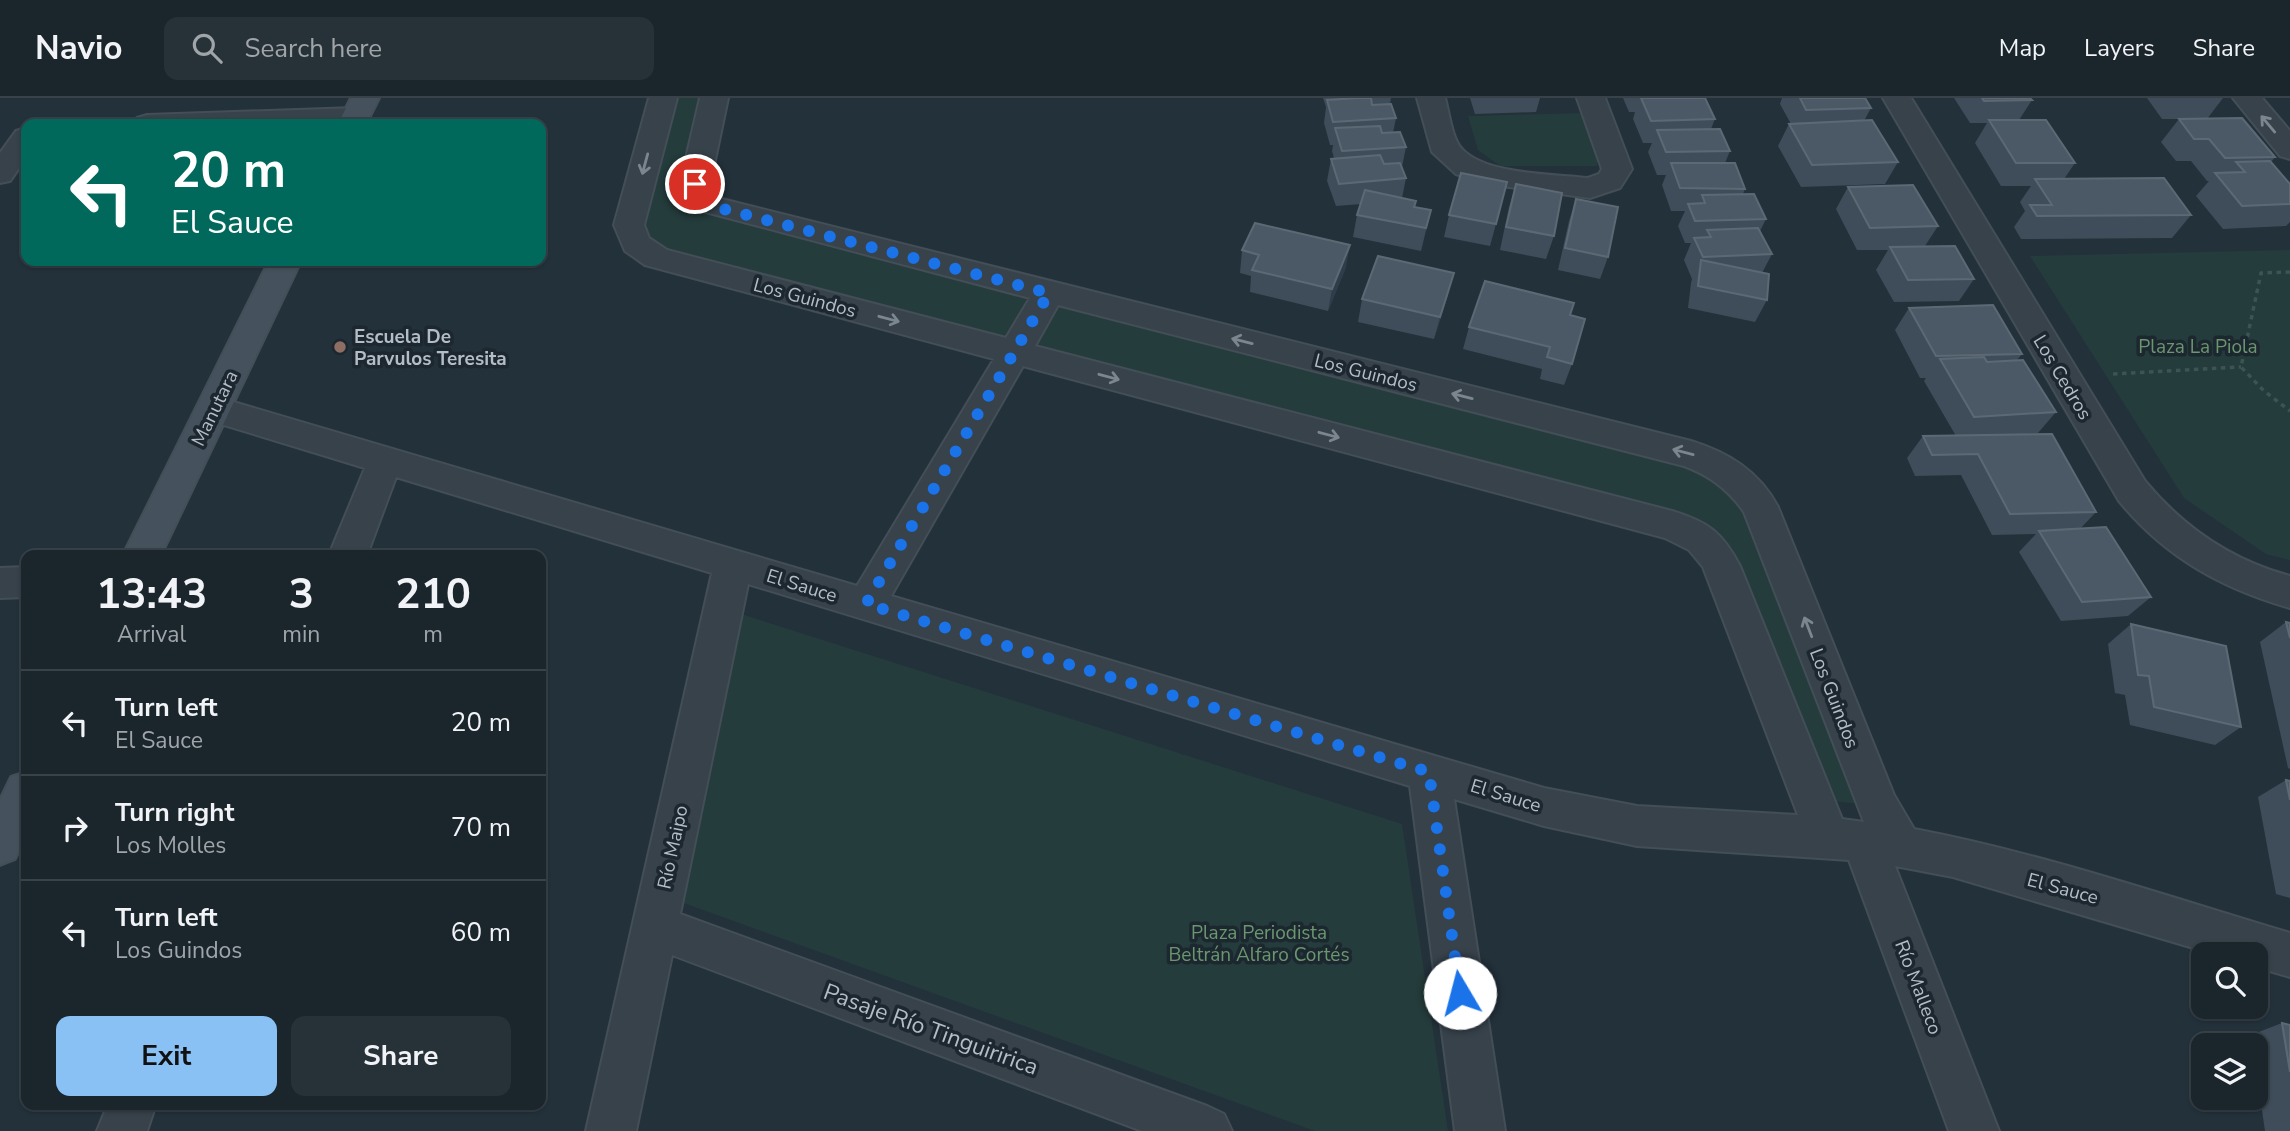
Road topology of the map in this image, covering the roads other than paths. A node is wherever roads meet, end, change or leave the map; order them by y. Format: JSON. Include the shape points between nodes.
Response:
{"nodes":[{"id":1,"x":663,"y":98,"type":"edge"},
{"id":2,"x":714,"y":98,"type":"edge"},
{"id":3,"x":1431,"y":98,"type":"edge"},
{"id":4,"x":1591,"y":98,"type":"edge"},
{"id":5,"x":1897,"y":98,"type":"edge"},
{"id":6,"x":2247,"y":98,"type":"edge"},
{"id":7,"x":357,"y":113,"type":"edge"},
{"id":8,"x":242,"y":119,"type":"edge"},
{"id":9,"x":21,"y":128,"type":"edge"},
{"id":10,"x":0,"y":129,"type":"edge"},
{"id":11,"x":21,"y":144,"type":"edge"},
{"id":12,"x":2290,"y":150,"type":"edge"},
{"id":13,"x":0,"y":174,"type":"edge"},
{"id":14,"x":283,"y":266,"type":"edge"},
{"id":15,"x":1049,"y":293,"type":"junction"},
{"id":16,"x":1014,"y":352,"type":"junction"},
{"id":17,"x":213,"y":409,"type":"junction"},
{"id":18,"x":385,"y":461,"type":"junction"},
{"id":19,"x":144,"y":550,"type":"edge"},
{"id":20,"x":350,"y":550,"type":"edge"},
{"id":21,"x":733,"y":564,"type":"junction"},
{"id":22,"x":21,"y":582,"type":"edge"},
{"id":23,"x":0,"y":583,"type":"edge"},
{"id":24,"x":2290,"y":592,"type":"edge"},
{"id":25,"x":866,"y":604,"type":"junction"},
{"id":26,"x":1429,"y":772,"type":"junction"},
{"id":27,"x":21,"y":801,"type":"edge"},
{"id":28,"x":1864,"y":843,"type":"junction"},
{"id":29,"x":0,"y":845,"type":"edge"},
{"id":30,"x":655,"y":927,"type":"junction"},
{"id":31,"x":2290,"y":955,"type":"edge"},
{"id":32,"x":130,"y":1110,"type":"edge"},
{"id":33,"x":122,"y":1131,"type":"edge"},
{"id":34,"x":611,"y":1131,"type":"edge"},
{"id":35,"x":1207,"y":1131,"type":"edge"},
{"id":36,"x":1480,"y":1131,"type":"edge"},
{"id":37,"x":1974,"y":1131,"type":"edge"}],
"edges":[{"from":1,"to":16,"type":"street","name":"Los Guindos","one_way":true,"via":[[629,225],[630,235],[645,252]]},
{"from":2,"to":15,"type":"street","name":"Los Guindos","via":[[695,184],[701,200]]},
{"from":3,"to":4,"type":"street","via":[[1447,152],[1466,167],[1487,175],[1590,188],[1609,181],[1617,169]]},
{"from":5,"to":24,"type":"street","name":"Los Cedros","via":[[2148,512],[2169,533],[2223,568]]},
{"from":12,"to":6,"type":"street","one_way":true},
{"from":7,"to":8,"type":"street"},
{"from":9,"to":10,"type":"street"},
{"from":11,"to":13,"type":"street"},
{"from":14,"to":17,"type":"main road","name":"Manutara"},
{"from":15,"to":16,"type":"street"},
{"from":28,"to":15,"type":"street","name":"Los Guindos","one_way":true,"via":[[1877,805],[1760,507],[1730,472],[1691,453]]},
{"from":16,"to":25,"type":"street"},
{"from":16,"to":28,"type":"street","name":"Los Guindos","one_way":true,"via":[[1696,534],[1713,550],[1721,566],[1814,799]]},
{"from":17,"to":18,"type":"street","name":"El Sauce"},
{"from":17,"to":19,"type":"main road","name":"Manutara"},
{"from":18,"to":20,"type":"street"},
{"from":18,"to":21,"type":"street","name":"El Sauce"},
{"from":21,"to":25,"type":"street","name":"El Sauce"},
{"from":21,"to":30,"type":"street","name":"Río Maipo"},
{"from":22,"to":23,"type":"street"},
{"from":25,"to":26,"type":"street","name":"El Sauce"},
{"from":26,"to":28,"type":"street","name":"El Sauce","via":[[1544,807],[1637,826]]},
{"from":26,"to":36,"type":"street"},
{"from":27,"to":29,"type":"main road"},
{"from":28,"to":31,"type":"street","name":"El Sauce","via":[[1953,858]]},
{"from":28,"to":37,"type":"street","name":"Río Malleco"},
{"from":30,"to":34,"type":"street","name":"Río Maipo"},
{"from":30,"to":35,"type":"street","name":"Pasaje Río Tinguiririca"},
{"from":32,"to":33,"type":"street"}]}
